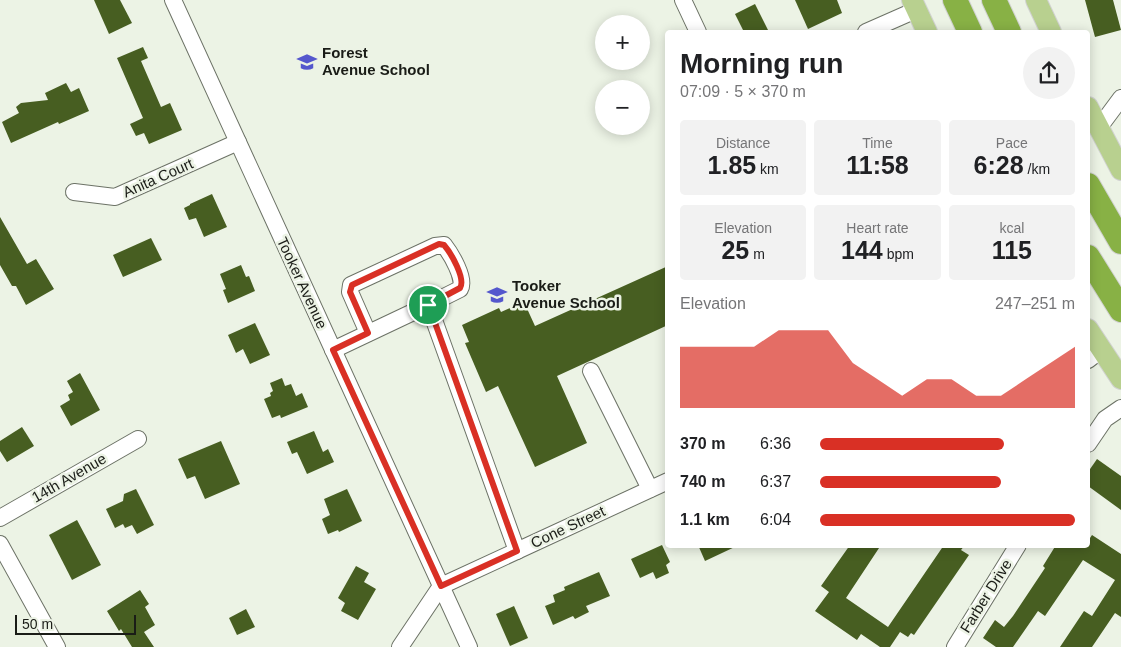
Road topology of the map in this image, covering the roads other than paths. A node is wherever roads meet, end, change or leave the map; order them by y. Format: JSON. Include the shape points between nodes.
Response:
{"nodes":[{"id":1,"x":173,"y":0,"type":"edge"},
{"id":2,"x":683,"y":0,"type":"edge"},
{"id":3,"x":955,"y":0,"type":"edge"},
{"id":4,"x":994,"y":0,"type":"edge"},
{"id":5,"x":1036,"y":0,"type":"edge"},
{"id":6,"x":914,"y":5,"type":"edge"},
{"id":7,"x":697,"y":30,"type":"edge"},
{"id":8,"x":874,"y":30,"type":"edge"},
{"id":9,"x":926,"y":30,"type":"edge"},
{"id":10,"x":969,"y":30,"type":"edge"},
{"id":11,"x":1008,"y":30,"type":"edge"},
{"id":12,"x":1050,"y":30,"type":"edge"},
{"id":13,"x":1121,"y":98,"type":"edge"},
{"id":14,"x":1090,"y":111,"type":"edge"},
{"id":15,"x":1098,"y":129,"type":"junction"},
{"id":16,"x":238,"y":142,"type":"junction"},
{"id":17,"x":1121,"y":170,"type":"edge"},
{"id":18,"x":1090,"y":188,"type":"edge"},
{"id":19,"x":74,"y":192,"type":"dead end"},
{"id":20,"x":1121,"y":242,"type":"edge"},
{"id":21,"x":1090,"y":259,"type":"edge"},
{"id":22,"x":1121,"y":310,"type":"edge"},
{"id":23,"x":431,"y":313,"type":"junction"},
{"id":24,"x":368,"y":333,"type":"junction"},
{"id":25,"x":1090,"y":338,"type":"edge"},
{"id":26,"x":333,"y":350,"type":"junction"},
{"id":27,"x":1094,"y":355,"type":"edge"},
{"id":28,"x":591,"y":371,"type":"dead end"},
{"id":29,"x":1121,"y":379,"type":"edge"},
{"id":30,"x":1121,"y":408,"type":"edge"},
{"id":31,"x":138,"y":439,"type":"dead end"},
{"id":32,"x":1090,"y":441,"type":"edge"},
{"id":33,"x":665,"y":482,"type":"edge"},
{"id":34,"x":650,"y":489,"type":"junction"},
{"id":35,"x":0,"y":518,"type":"edge"},
{"id":36,"x":0,"y":544,"type":"edge"},
{"id":37,"x":1016,"y":548,"type":"edge"},
{"id":38,"x":517,"y":551,"type":"junction"},
{"id":39,"x":441,"y":586,"type":"junction"},
{"id":40,"x":57,"y":647,"type":"edge"},
{"id":41,"x":400,"y":647,"type":"edge"},
{"id":42,"x":469,"y":647,"type":"edge"},
{"id":43,"x":955,"y":647,"type":"edge"}],
"edges":[{"from":1,"to":16,"type":"street","name":"Tooker Avenue"},
{"from":2,"to":7,"type":"street"},
{"from":3,"to":10,"type":"highway"},
{"from":4,"to":11,"type":"highway"},
{"from":5,"to":12,"type":"main road"},
{"from":6,"to":8,"type":"street"},
{"from":6,"to":9,"type":"main road"},
{"from":13,"to":15,"type":"street"},
{"from":14,"to":15,"type":"main road"},
{"from":15,"to":17,"type":"main road"},
{"from":16,"to":19,"type":"street","name":"Anita Court","via":[[115,197]]},
{"from":16,"to":26,"type":"street","name":"Tooker Avenue"},
{"from":18,"to":20,"type":"highway"},
{"from":21,"to":22,"type":"highway"},
{"from":23,"to":24,"type":"street"},
{"from":23,"to":24,"type":"street","via":[[462,284],[444,245],[435,246],[352,285],[350,292]]},
{"from":23,"to":38,"type":"street"},
{"from":24,"to":26,"type":"street"},
{"from":25,"to":27,"type":"main road"},
{"from":26,"to":39,"type":"street","name":"Tooker Avenue"},
{"from":27,"to":29,"type":"main road"},
{"from":28,"to":34,"type":"street"},
{"from":30,"to":32,"type":"street","via":[[1105,419]]},
{"from":31,"to":35,"type":"street","name":"14th Avenue"},
{"from":33,"to":34,"type":"street","name":"Cone Street"},
{"from":34,"to":38,"type":"street","name":"Cone Street"},
{"from":36,"to":40,"type":"street"},
{"from":37,"to":43,"type":"street","name":"Farber Drive"},
{"from":38,"to":39,"type":"street","name":"Cone Street"},
{"from":39,"to":41,"type":"street"},
{"from":39,"to":42,"type":"street","name":"Tooker Avenue"}]}
